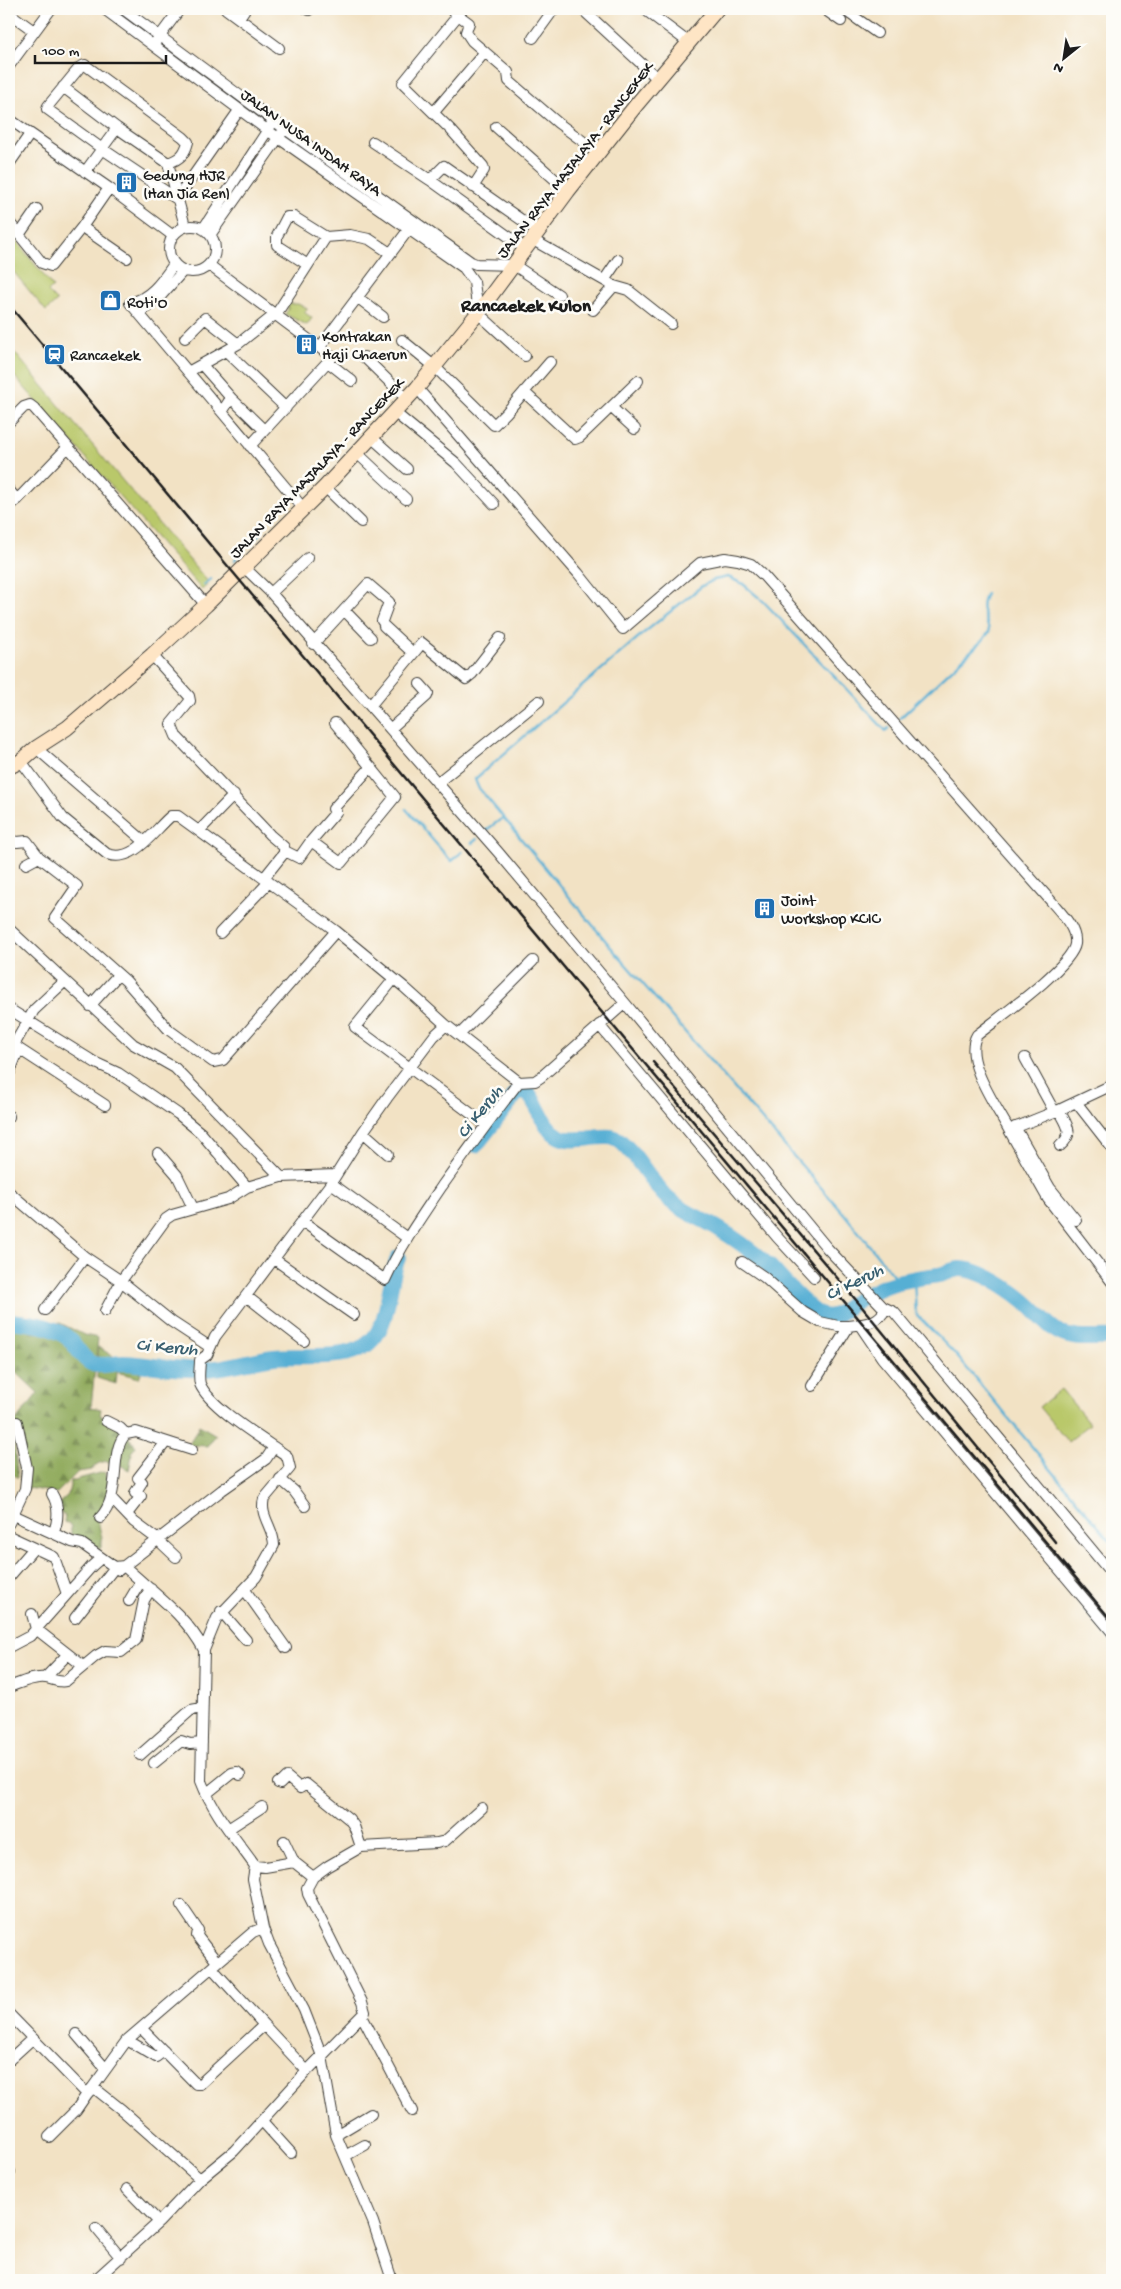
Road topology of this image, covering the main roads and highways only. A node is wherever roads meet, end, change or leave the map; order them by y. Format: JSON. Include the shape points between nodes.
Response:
{"nodes":[{"id":1,"x":717,"y":9,"type":"edge"},
{"id":2,"x":15,"y":764,"type":"edge"}],
"edges":[{"from":1,"to":2,"type":"main road","name":"JALAN RAYA MAJALAYA - RANCEKEK","via":[[568,191],[435,367],[325,487],[152,655],[67,728]]}]}
